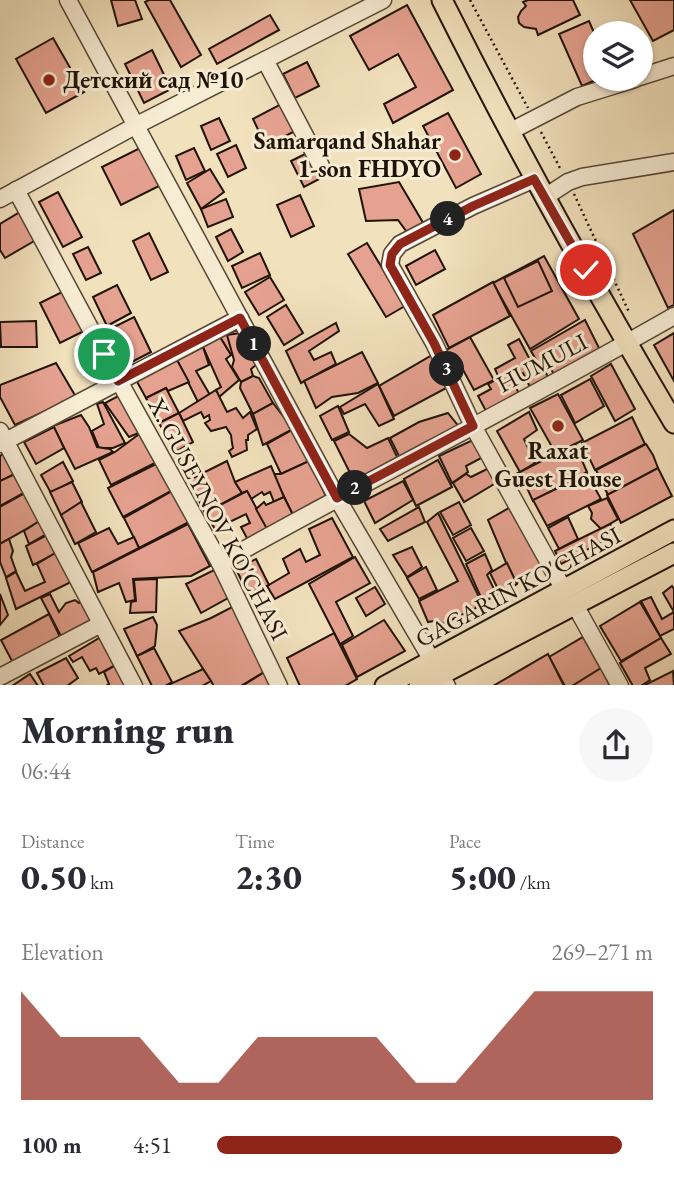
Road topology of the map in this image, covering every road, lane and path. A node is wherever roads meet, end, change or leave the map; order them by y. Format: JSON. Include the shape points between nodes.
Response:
{"nodes":[{"id":1,"x":68,"y":0,"type":"edge"},
{"id":2,"x":383,"y":0,"type":"edge"},
{"id":3,"x":442,"y":0,"type":"edge"},
{"id":4,"x":265,"y":60,"type":"junction"},
{"id":5,"x":674,"y":66,"type":"edge"},
{"id":6,"x":653,"y":73,"type":"edge"},
{"id":7,"x":596,"y":91,"type":"edge"},
{"id":8,"x":135,"y":126,"type":"junction"},
{"id":9,"x":511,"y":131,"type":"junction"},
{"id":10,"x":674,"y":162,"type":"edge"},
{"id":11,"x":321,"y":166,"type":"dead end"},
{"id":12,"x":534,"y":179,"type":"junction"},
{"id":13,"x":16,"y":190,"type":"junction"},
{"id":14,"x":544,"y":197,"type":"junction"},
{"id":15,"x":0,"y":199,"type":"edge"},
{"id":16,"x":674,"y":316,"type":"edge"},
{"id":17,"x":240,"y":318,"type":"junction"},
{"id":18,"x":626,"y":343,"type":"junction"},
{"id":19,"x":118,"y":381,"type":"junction"},
{"id":20,"x":674,"y":423,"type":"edge"},
{"id":21,"x":473,"y":426,"type":"junction"},
{"id":22,"x":2,"y":438,"type":"edge"},
{"id":23,"x":337,"y":498,"type":"junction"},
{"id":24,"x":674,"y":530,"type":"edge"},
{"id":25,"x":674,"y":553,"type":"edge"},
{"id":26,"x":219,"y":563,"type":"junction"},
{"id":27,"x":570,"y":597,"type":"junction"},
{"id":28,"x":101,"y":624,"type":"junction"},
{"id":29,"x":440,"y":674,"type":"edge"},
{"id":30,"x":0,"y":677,"type":"edge"},
{"id":31,"x":134,"y":685,"type":"edge"},
{"id":32,"x":279,"y":685,"type":"edge"},
{"id":33,"x":385,"y":685,"type":"edge"},
{"id":34,"x":419,"y":685,"type":"edge"},
{"id":35,"x":620,"y":685,"type":"edge"}],
"edges":[{"from":1,"to":8,"type":"street"},
{"from":2,"to":4,"type":"street"},
{"from":3,"to":9,"type":"main road"},
{"from":4,"to":8,"type":"street"},
{"from":4,"to":11,"type":"street"},
{"from":5,"to":6,"type":"street"},
{"from":7,"to":9,"type":"street"},
{"from":8,"to":13,"type":"street"},
{"from":8,"to":17,"type":"street"},
{"from":9,"to":12,"type":"main road"},
{"from":10,"to":14,"type":"street","via":[[582,177]]},
{"from":12,"to":14,"type":"main road"},
{"from":12,"to":21,"type":"street","via":[[400,244],[392,254],[390,265]]},
{"from":13,"to":15,"type":"street"},
{"from":13,"to":19,"type":"street","name":"X. GUSEYNOV KO'CHASI"},
{"from":14,"to":18,"type":"main road"},
{"from":16,"to":18,"type":"street","name":"HUMULI"},
{"from":17,"to":19,"type":"street"},
{"from":17,"to":23,"type":"street"},
{"from":18,"to":20,"type":"main road"},
{"from":18,"to":21,"type":"street","name":"HUMULI"},
{"from":19,"to":22,"type":"street"},
{"from":19,"to":26,"type":"street","name":"X. GUSEYNOV KO'CHASI"},
{"from":21,"to":23,"type":"street","name":"HUMULI"},
{"from":21,"to":27,"type":"street"},
{"from":22,"to":28,"type":"street"},
{"from":23,"to":26,"type":"street","name":"HUMULI"},
{"from":23,"to":29,"type":"street"},
{"from":24,"to":27,"type":"main road","name":"GAGARIN KO'CHASI"},
{"from":25,"to":27,"type":"main road","name":"GAGARIN KO'CHASI"},
{"from":26,"to":32,"type":"street","name":"X. GUSEYNOV KO'CHASI"},
{"from":27,"to":29,"type":"main road","name":"GAGARIN KO'CHASI"},
{"from":27,"to":35,"type":"street"},
{"from":28,"to":30,"type":"street"},
{"from":28,"to":31,"type":"street"},
{"from":29,"to":33,"type":"main road","name":"GAGARIN KO'CHASI"},
{"from":29,"to":34,"type":"main road","name":"GAGARIN KO'CHASI"}]}
